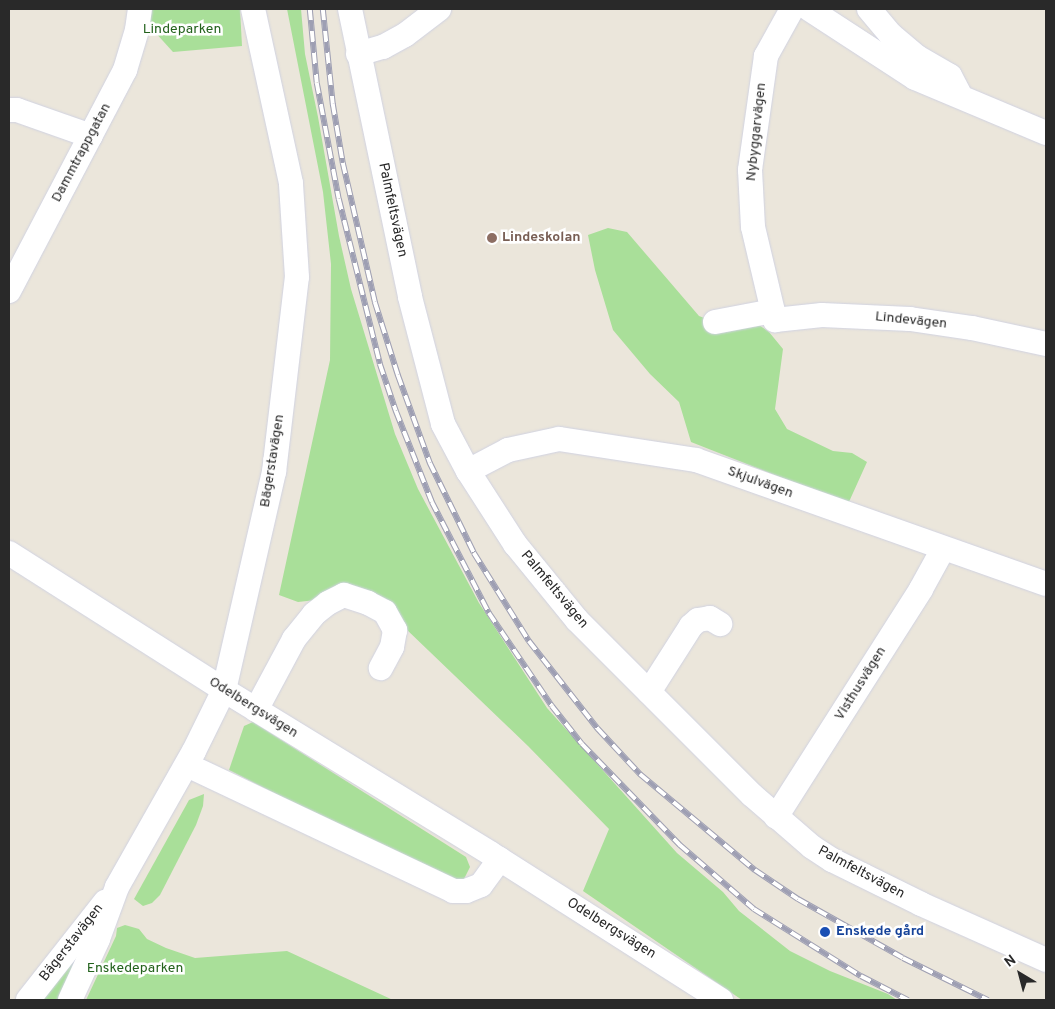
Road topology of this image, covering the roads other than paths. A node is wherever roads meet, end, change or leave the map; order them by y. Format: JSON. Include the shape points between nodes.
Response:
{"nodes":[{"id":1,"x":140,"y":9,"type":"edge"},
{"id":2,"x":253,"y":9,"type":"edge"},
{"id":3,"x":350,"y":9,"type":"edge"},
{"id":4,"x":439,"y":9,"type":"edge"},
{"id":5,"x":792,"y":9,"type":"edge"},
{"id":6,"x":809,"y":9,"type":"edge"},
{"id":7,"x":869,"y":9,"type":"edge"},
{"id":8,"x":358,"y":54,"type":"junction"},
{"id":9,"x":962,"y":98,"type":"junction"},
{"id":10,"x":9,"y":110,"type":"edge"},
{"id":11,"x":1046,"y":133,"type":"edge"},
{"id":12,"x":91,"y":136,"type":"junction"},
{"id":13,"x":9,"y":291,"type":"edge"},
{"id":14,"x":774,"y":315,"type":"junction"},
{"id":15,"x":715,"y":322,"type":"dead end"},
{"id":16,"x":1046,"y":344,"type":"edge"},
{"id":17,"x":468,"y":471,"type":"junction"},
{"id":18,"x":943,"y":549,"type":"junction"},
{"id":19,"x":9,"y":554,"type":"edge"},
{"id":20,"x":1046,"y":584,"type":"edge"},
{"id":21,"x":720,"y":624,"type":"dead end"},
{"id":22,"x":382,"y":668,"type":"dead end"},
{"id":23,"x":224,"y":690,"type":"junction"},
{"id":24,"x":649,"y":692,"type":"junction"},
{"id":25,"x":256,"y":710,"type":"junction"},
{"id":26,"x":187,"y":765,"type":"junction"},
{"id":27,"x":776,"y":817,"type":"junction"},
{"id":28,"x":500,"y":859,"type":"junction"},
{"id":29,"x":116,"y":887,"type":"junction"},
{"id":30,"x":1046,"y":960,"type":"edge"},
{"id":31,"x":28,"y":1000,"type":"edge"},
{"id":32,"x":70,"y":1000,"type":"edge"},
{"id":33,"x":721,"y":1000,"type":"edge"}],
"edges":[{"from":1,"to":12,"type":"street","name":"Dammtrappgatan","via":[[125,70]]},
{"from":2,"to":23,"type":"street","name":"Bägerstavägen","via":[[291,183],[297,277],[274,472]]},
{"from":3,"to":8,"type":"street","name":"Palmfeltsvägen"},
{"from":4,"to":8,"type":"street","via":[[405,35],[383,47]]},
{"from":5,"to":14,"type":"street","name":"Nybyggarvägen","via":[[766,56],[750,170],[753,228]]},
{"from":6,"to":9,"type":"street","via":[[915,78]]},
{"from":7,"to":9,"type":"street","via":[[917,58],[950,76]]},
{"from":8,"to":17,"type":"street","name":"Palmfeltsvägen","via":[[410,298],[444,424]]},
{"from":9,"to":11,"type":"street"},
{"from":10,"to":12,"type":"street","via":[[18,110]]},
{"from":12,"to":13,"type":"street","name":"Dammtrappgatan"},
{"from":14,"to":15,"type":"street","name":"Lindevägen"},
{"from":14,"to":16,"type":"street","name":"Lindevägen","via":[[910,318]]},
{"from":17,"to":18,"type":"street","name":"Skjulvägen","via":[[508,450],[559,440],[696,460]]},
{"from":17,"to":24,"type":"street","name":"Palmfeltsvägen","via":[[515,544],[577,620]]},
{"from":18,"to":20,"type":"street","name":"Skjulvägen"},
{"from":18,"to":27,"type":"street","name":"Visthusvägen"},
{"from":19,"to":23,"type":"street","name":"Odelbergsvägen"},
{"from":21,"to":24,"type":"street","via":[[710,618],[698,620],[691,626]]},
{"from":22,"to":25,"type":"street","via":[[392,647],[395,630],[385,612],[344,595],[314,614],[294,639]]},
{"from":23,"to":25,"type":"street","name":"Odelbergsvägen"},
{"from":23,"to":26,"type":"street","name":"Bägerstavägen"},
{"from":24,"to":27,"type":"street","name":"Palmfeltsvägen"},
{"from":25,"to":28,"type":"street","name":"Odelbergsvägen"},
{"from":26,"to":28,"type":"street","via":[[453,891],[466,891],[481,885]]},
{"from":26,"to":29,"type":"street","name":"Bägerstavägen"},
{"from":27,"to":30,"type":"street","name":"Palmfeltsvägen","via":[[832,860]]},
{"from":28,"to":33,"type":"street","name":"Odelbergsvägen"},
{"from":29,"to":31,"type":"street","name":"Bägerstavägen"},
{"from":29,"to":32,"type":"street","name":"Bägerstavägen","via":[[98,938]]}]}
